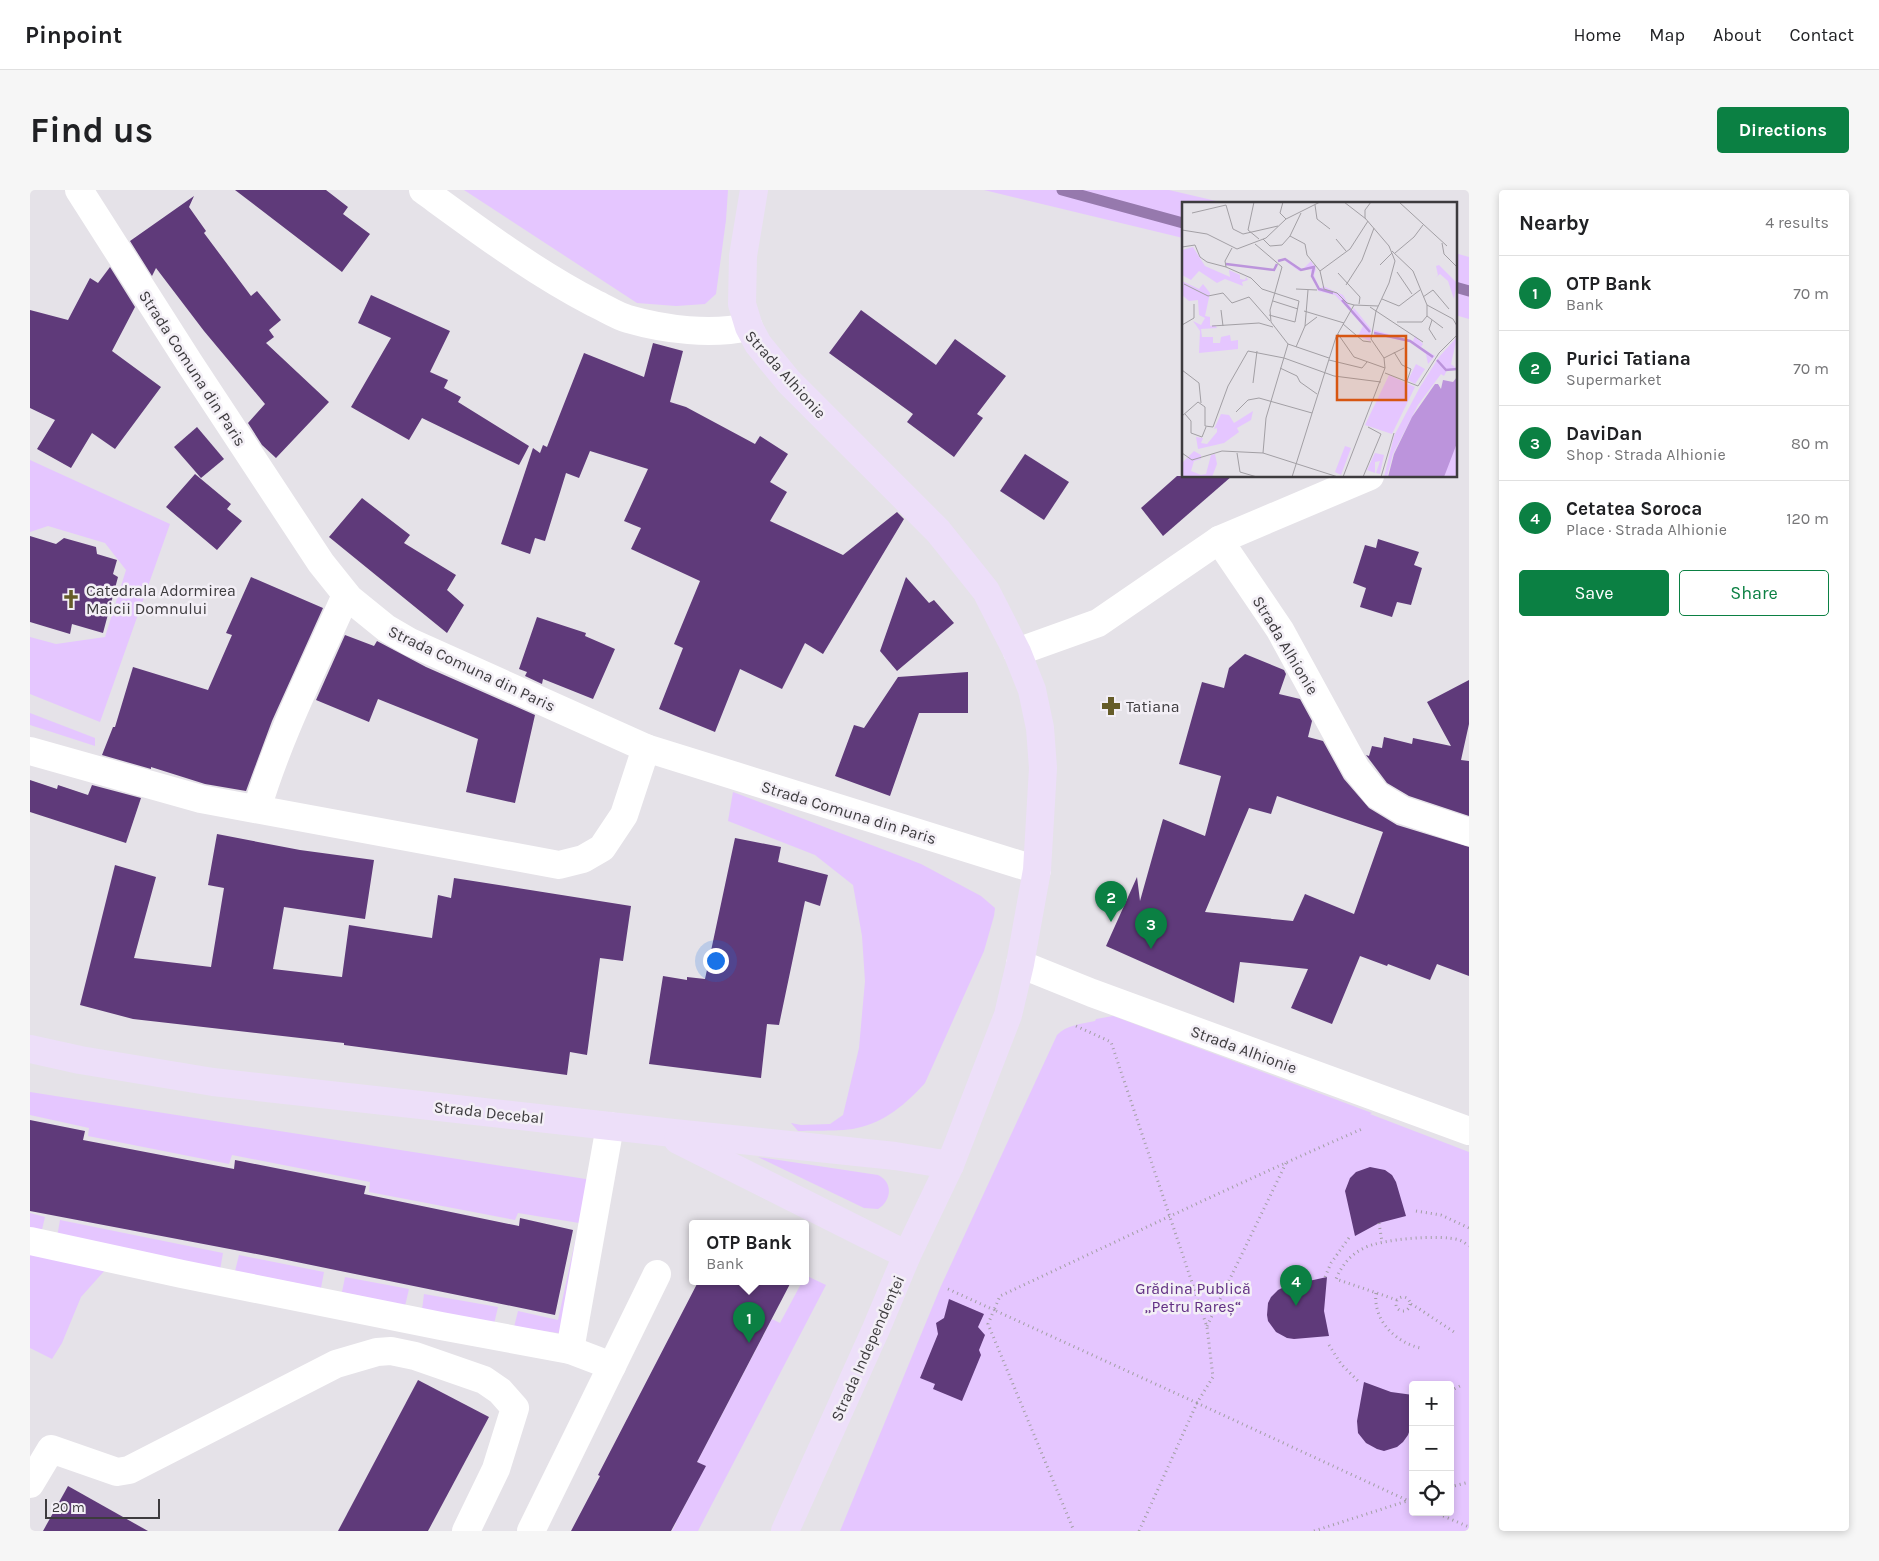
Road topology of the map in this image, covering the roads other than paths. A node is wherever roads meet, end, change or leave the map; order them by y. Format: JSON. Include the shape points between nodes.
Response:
{"nodes":[{"id":1,"x":79,"y":190,"type":"edge"},
{"id":2,"x":423,"y":190,"type":"edge"},
{"id":3,"x":754,"y":190,"type":"edge"},
{"id":4,"x":749,"y":327,"type":"junction"},
{"id":5,"x":1365,"y":478,"type":"edge"},
{"id":6,"x":1219,"y":540,"type":"junction"},
{"id":7,"x":346,"y":594,"type":"junction"},
{"id":8,"x":1017,"y":652,"type":"junction"},
{"id":9,"x":646,"y":748,"type":"junction"},
{"id":10,"x":30,"y":752,"type":"edge"},
{"id":11,"x":258,"y":810,"type":"junction"},
{"id":12,"x":1469,"y":832,"type":"edge"},
{"id":13,"x":1037,"y":870,"type":"junction"},
{"id":14,"x":1020,"y":964,"type":"junction"},
{"id":15,"x":30,"y":1049,"type":"edge"},
{"id":16,"x":610,"y":1126,"type":"junction"},
{"id":17,"x":1469,"y":1131,"type":"edge"},
{"id":18,"x":664,"y":1132,"type":"junction"},
{"id":19,"x":950,"y":1165,"type":"junction"},
{"id":20,"x":30,"y":1241,"type":"edge"},
{"id":21,"x":907,"y":1255,"type":"junction"},
{"id":22,"x":657,"y":1274,"type":"dead end"},
{"id":23,"x":570,"y":1350,"type":"junction"},
{"id":24,"x":612,"y":1366,"type":"junction"},
{"id":25,"x":30,"y":1484,"type":"edge"},
{"id":26,"x":466,"y":1531,"type":"edge"},
{"id":27,"x":532,"y":1531,"type":"edge"},
{"id":28,"x":785,"y":1531,"type":"edge"}],
"edges":[{"from":1,"to":7,"type":"street","name":"Strada Comuna din Paris","via":[[293,522]]},
{"from":2,"to":4,"type":"street","name":"Strada Alhionie","via":[[482,234],[573,292],[627,319],[698,330]]},
{"from":3,"to":4,"type":"main road","via":[[743,256],[742,304]]},
{"from":4,"to":8,"type":"main road","name":"Strada Alhionie","via":[[758,344],[789,382],[938,531],[986,591]]},
{"from":5,"to":6,"type":"street"},
{"from":6,"to":8,"type":"street","via":[[1098,623]]},
{"from":6,"to":12,"type":"street","name":"Strada Alhionie","via":[[1280,630],[1356,769],[1377,795],[1402,810]]},
{"from":7,"to":9,"type":"street","name":"Strada Comuna din Paris","via":[[386,628],[410,642]]},
{"from":7,"to":11,"type":"street","via":[[283,738]]},
{"from":8,"to":13,"type":"main road","name":"Strada Alhionie","via":[[1032,690],[1040,728],[1043,768]]},
{"from":9,"to":11,"type":"street","via":[[624,815],[602,848],[584,859],[559,865]]},
{"from":9,"to":13,"type":"street","name":"Strada Comuna din Paris"},
{"from":10,"to":11,"type":"street","via":[[201,799]]},
{"from":13,"to":14,"type":"main road","name":"Strada Alhionie"},
{"from":14,"to":17,"type":"street","name":"Strada Alhionie","via":[[1101,997]]},
{"from":14,"to":19,"type":"main road","name":"Strada Alhionie","via":[[1008,1015]]},
{"from":15,"to":16,"type":"main road","name":"Strada Decebal","via":[[213,1082]]},
{"from":16,"to":18,"type":"main road","name":"Strada Decebal"},
{"from":16,"to":23,"type":"street"},
{"from":18,"to":19,"type":"main road","name":"Strada Decebal","via":[[886,1155]]},
{"from":18,"to":21,"type":"main road"},
{"from":19,"to":21,"type":"main road","name":"Strada Independenței"},
{"from":20,"to":23,"type":"street"},
{"from":21,"to":28,"type":"main road","name":"Strada Independenței"},
{"from":22,"to":24,"type":"street"},
{"from":23,"to":24,"type":"street"},
{"from":24,"to":27,"type":"street"},
{"from":25,"to":26,"type":"street","via":[[51,1449],[118,1472],[129,1470],[336,1364],[391,1351],[432,1361],[484,1380],[500,1391],[515,1408],[496,1469]]}]}
